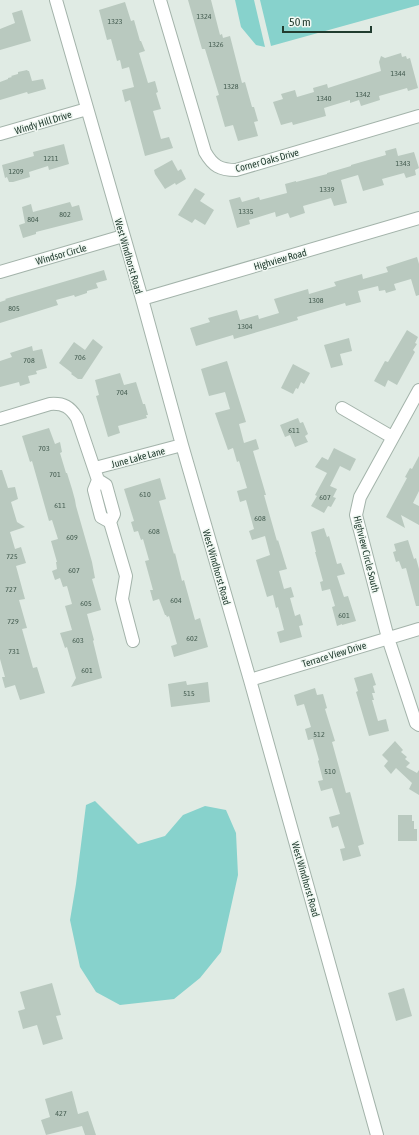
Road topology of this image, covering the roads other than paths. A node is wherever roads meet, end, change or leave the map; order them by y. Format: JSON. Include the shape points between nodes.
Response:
{"nodes":[{"id":1,"x":56,"y":0,"type":"edge"},
{"id":2,"x":160,"y":0,"type":"edge"},
{"id":3,"x":87,"y":109,"type":"junction"},
{"id":4,"x":419,"y":116,"type":"edge"},
{"id":5,"x":0,"y":134,"type":"edge"},
{"id":6,"x":419,"y":218,"type":"edge"},
{"id":7,"x":123,"y":236,"type":"junction"},
{"id":8,"x":0,"y":272,"type":"edge"},
{"id":9,"x":142,"y":299,"type":"junction"},
{"id":10,"x":419,"y":390,"type":"edge"},
{"id":11,"x":342,"y":408,"type":"dead end"},
{"id":12,"x":0,"y":419,"type":"edge"},
{"id":13,"x":392,"y":437,"type":"junction"},
{"id":14,"x":182,"y":445,"type":"junction"},
{"id":15,"x":95,"y":468,"type":"junction"},
{"id":16,"x":419,"y":629,"type":"edge"},
{"id":17,"x":388,"y":638,"type":"junction"},
{"id":18,"x":133,"y":640,"type":"dead end"},
{"id":19,"x":250,"y":680,"type":"junction"},
{"id":20,"x":419,"y":725,"type":"edge"},
{"id":21,"x":378,"y":1135,"type":"edge"}],
"edges":[{"from":1,"to":3,"type":"street","name":"West Windhorst Road"},
{"from":2,"to":4,"type":"street","name":"Corner Oaks Drive","via":[[205,152],[210,161],[217,166],[226,170],[236,170]]},
{"from":3,"to":5,"type":"street","name":"Windy Hill Drive"},
{"from":3,"to":7,"type":"street","name":"West Windhorst Road"},
{"from":6,"to":9,"type":"street","name":"Highview Road"},
{"from":7,"to":8,"type":"street","name":"Windsor Circle"},
{"from":7,"to":9,"type":"street","name":"West Windhorst Road"},
{"from":9,"to":14,"type":"street","name":"West Windhorst Road"},
{"from":10,"to":13,"type":"street","name":"Highview Circle South"},
{"from":11,"to":13,"type":"street"},
{"from":12,"to":15,"type":"street","via":[[50,404],[66,405],[78,418]]},
{"from":13,"to":17,"type":"street","name":"Highview Circle South","via":[[360,497],[356,515]]},
{"from":14,"to":15,"type":"street","name":"June Lake Lane"},
{"from":14,"to":19,"type":"street","name":"West Windhorst Road"},
{"from":15,"to":18,"type":"street","via":[[98,480],[106,485],[114,514],[110,522],[126,576],[122,599]]},
{"from":16,"to":17,"type":"street","name":"Terrace View Drive"},
{"from":17,"to":19,"type":"street","name":"Terrace View Drive"},
{"from":17,"to":20,"type":"street","name":"Highview Circle South","via":[[416,723]]},
{"from":19,"to":21,"type":"street","name":"West Windhorst Road"}]}
